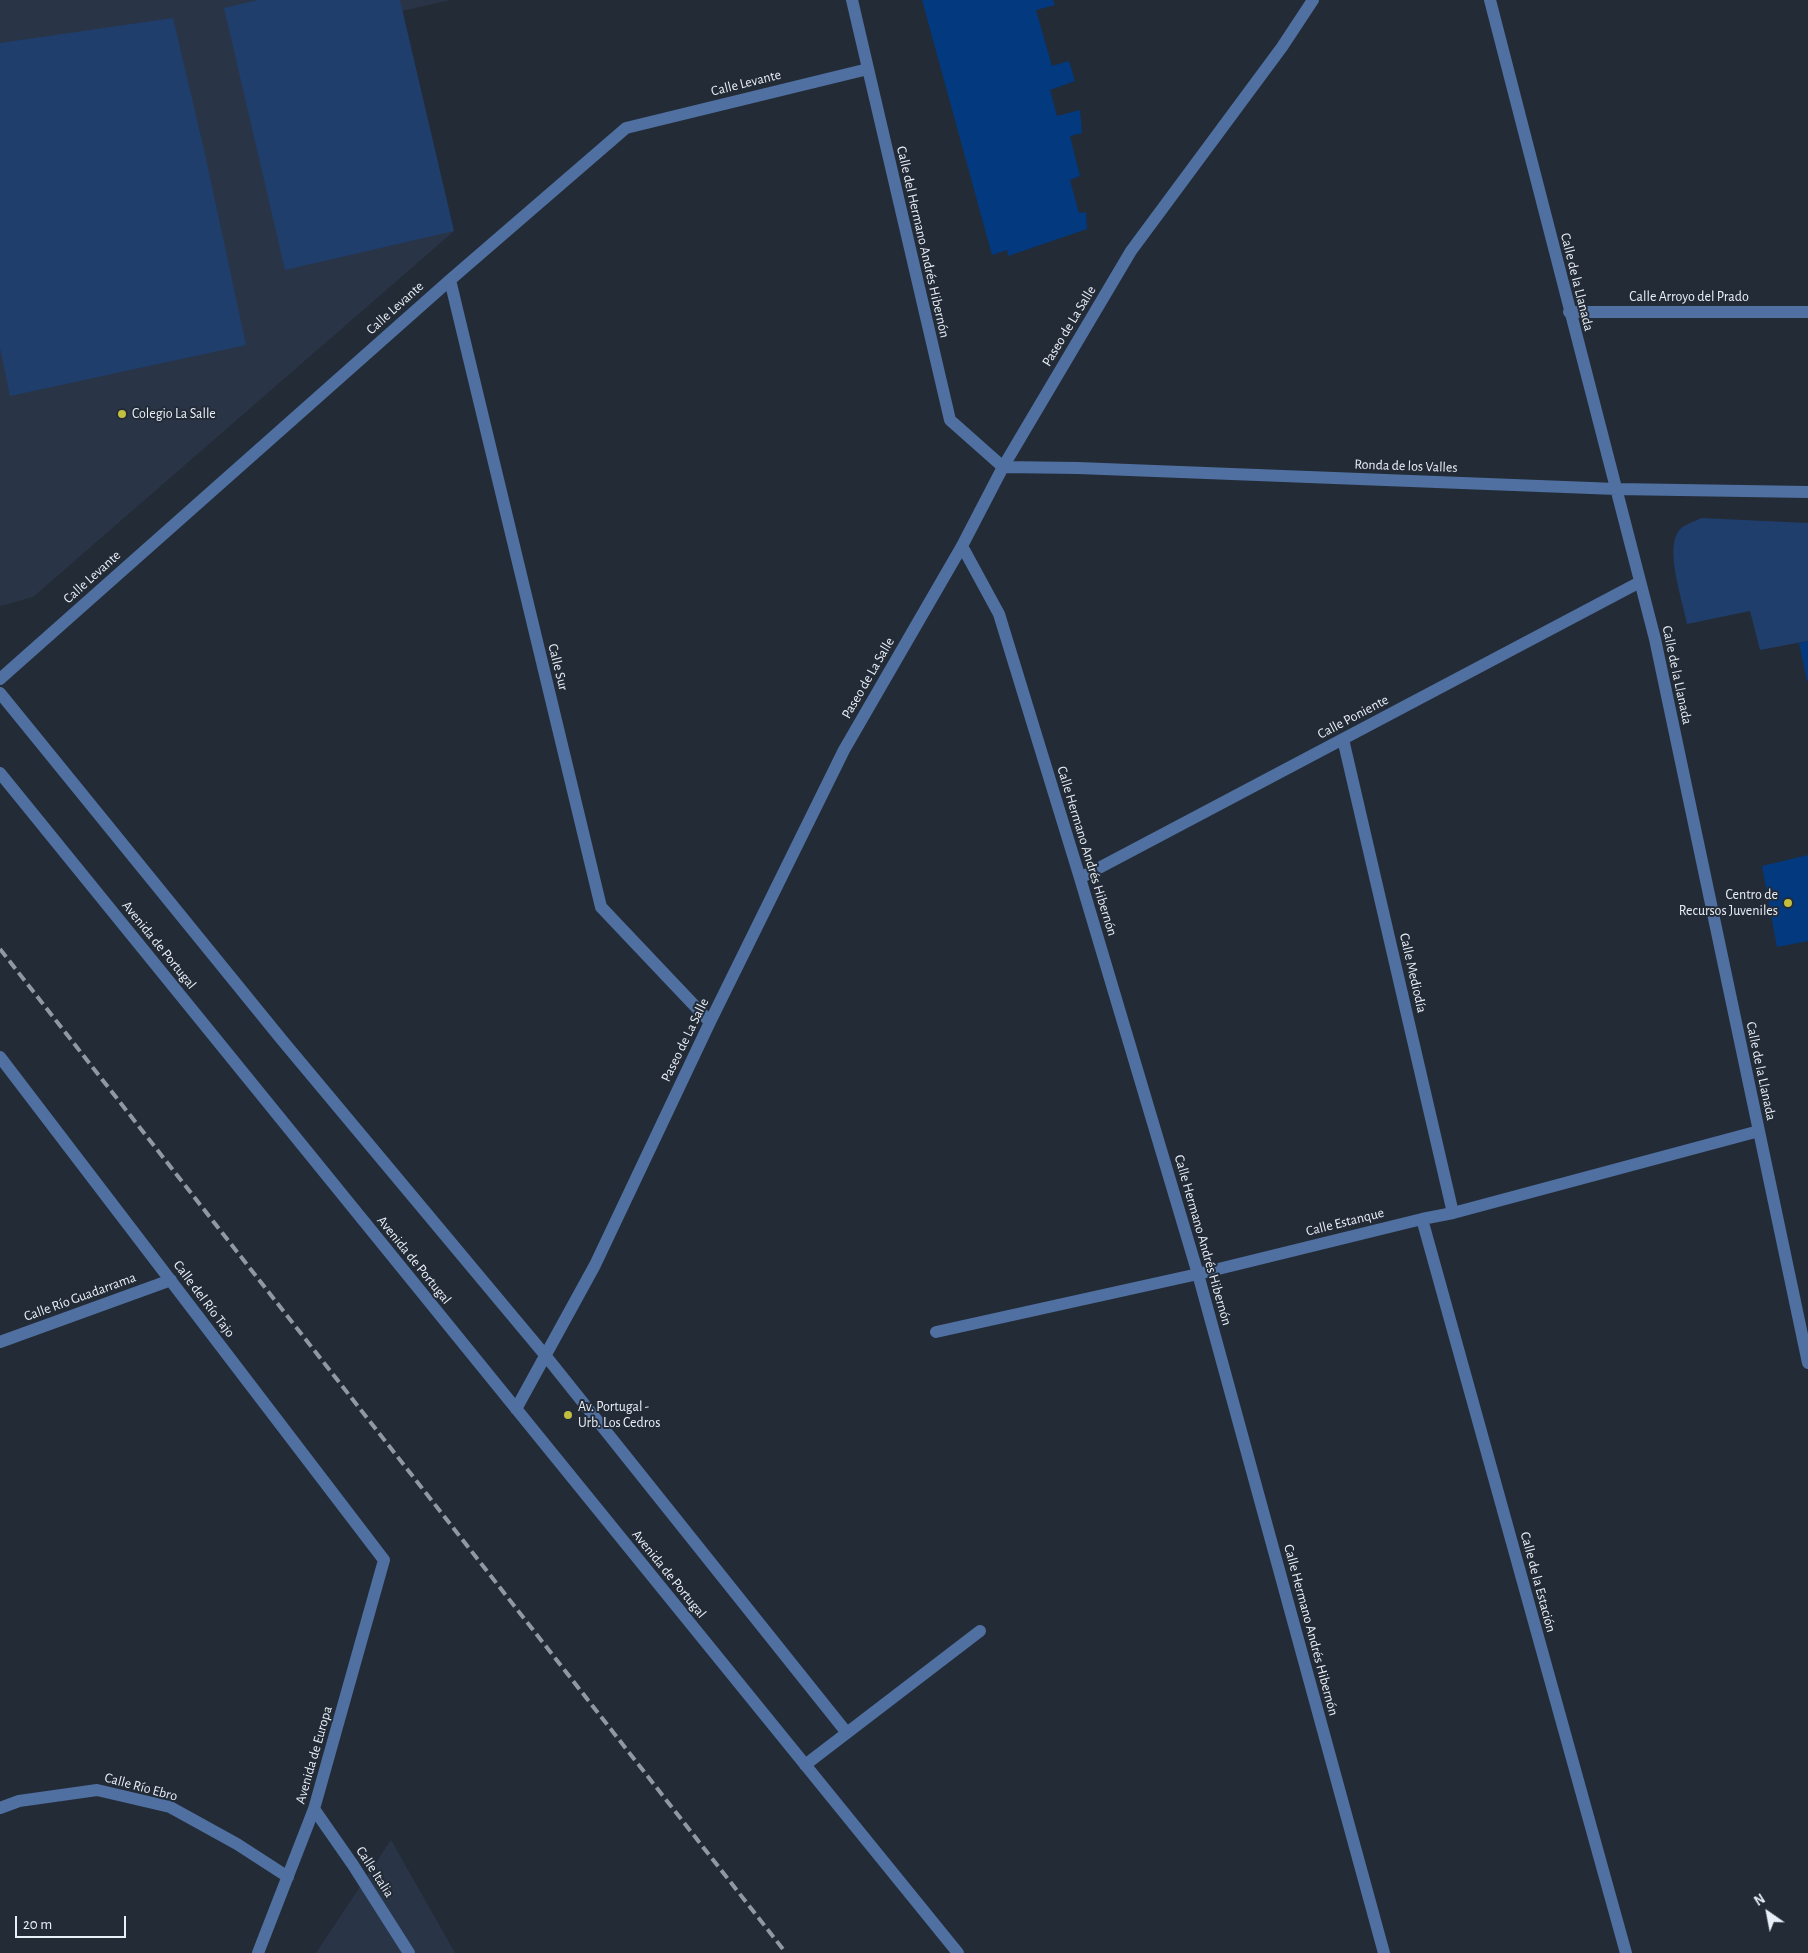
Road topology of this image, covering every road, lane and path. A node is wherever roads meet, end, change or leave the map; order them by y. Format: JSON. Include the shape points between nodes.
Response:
{"nodes":[{"id":1,"x":852,"y":0,"type":"edge"},
{"id":2,"x":1313,"y":0,"type":"edge"},
{"id":3,"x":1490,"y":0,"type":"edge"},
{"id":4,"x":868,"y":69,"type":"junction"},
{"id":5,"x":450,"y":280,"type":"junction"},
{"id":6,"x":1569,"y":312,"type":"junction"},
{"id":7,"x":1808,"y":312,"type":"edge"},
{"id":8,"x":1003,"y":467,"type":"junction"},
{"id":9,"x":1616,"y":489,"type":"junction"},
{"id":10,"x":1808,"y":492,"type":"edge"},
{"id":11,"x":962,"y":546,"type":"junction"},
{"id":12,"x":1640,"y":582,"type":"junction"},
{"id":13,"x":0,"y":679,"type":"edge"},
{"id":14,"x":0,"y":694,"type":"edge"},
{"id":15,"x":1343,"y":739,"type":"junction"},
{"id":16,"x":0,"y":773,"type":"edge"},
{"id":17,"x":1080,"y":878,"type":"junction"},
{"id":18,"x":710,"y":1022,"type":"junction"},
{"id":19,"x":0,"y":1057,"type":"edge"},
{"id":20,"x":1758,"y":1130,"type":"junction"},
{"id":21,"x":1452,"y":1213,"type":"junction"},
{"id":22,"x":1422,"y":1219,"type":"junction"},
{"id":23,"x":1198,"y":1274,"type":"junction"},
{"id":24,"x":170,"y":1280,"type":"junction"},
{"id":25,"x":1805,"y":1328,"type":"edge"},
{"id":26,"x":936,"y":1332,"type":"dead end"},
{"id":27,"x":0,"y":1342,"type":"edge"},
{"id":28,"x":545,"y":1355,"type":"junction"},
{"id":29,"x":1808,"y":1363,"type":"edge"},
{"id":30,"x":516,"y":1409,"type":"junction"},
{"id":31,"x":384,"y":1560,"type":"joint"},
{"id":32,"x":980,"y":1632,"type":"dead end"},
{"id":33,"x":847,"y":1733,"type":"junction"},
{"id":34,"x":805,"y":1765,"type":"junction"},
{"id":35,"x":0,"y":1808,"type":"edge"},
{"id":36,"x":314,"y":1809,"type":"junction"},
{"id":37,"x":288,"y":1877,"type":"junction"},
{"id":38,"x":258,"y":1953,"type":"edge"},
{"id":39,"x":409,"y":1953,"type":"edge"},
{"id":40,"x":958,"y":1953,"type":"edge"},
{"id":41,"x":1384,"y":1953,"type":"edge"},
{"id":42,"x":1626,"y":1953,"type":"edge"}],
"edges":[{"from":1,"to":4,"type":"street","name":"Calle del Hermano Andrés Hibernón"},
{"from":2,"to":8,"type":"street","name":"Paseo de La Salle","via":[[1131,251]]},
{"from":3,"to":6,"type":"street","name":"Calle de la Llanada"},
{"from":4,"to":5,"type":"street","name":"Calle Levante","via":[[626,128]]},
{"from":4,"to":8,"type":"street","name":"Calle del Hermano Andrés Hibernón","via":[[950,420]]},
{"from":5,"to":13,"type":"street","name":"Calle Levante"},
{"from":5,"to":18,"type":"street","name":"Calle Sur","via":[[601,908]]},
{"from":6,"to":7,"type":"street","name":"Calle Arroyo del Prado"},
{"from":6,"to":9,"type":"street","name":"Calle de la Llanada"},
{"from":8,"to":9,"type":"street","name":"Ronda de los Valles"},
{"from":8,"to":11,"type":"street","name":"Paseo de La Salle"},
{"from":9,"to":10,"type":"street","name":"Ronda de los Valles"},
{"from":9,"to":12,"type":"street","name":"Calle de la Llanada"},
{"from":11,"to":17,"type":"street","name":"Calle Hermano Andrés Hibernón","via":[[999,614]]},
{"from":11,"to":18,"type":"street","name":"Paseo de La Salle","via":[[844,750]]},
{"from":12,"to":15,"type":"street","name":"Calle Poniente"},
{"from":12,"to":20,"type":"street","name":"Calle de la Llanada","via":[[1655,639]]},
{"from":14,"to":28,"type":"street","via":[[282,1040]]},
{"from":15,"to":17,"type":"street","name":"Calle Poniente"},
{"from":15,"to":21,"type":"street","name":"Calle Mediodía"},
{"from":16,"to":30,"type":"street","name":"Avenida de Portugal"},
{"from":17,"to":23,"type":"street","name":"Calle Hermano Andrés Hibernón"},
{"from":18,"to":28,"type":"street","name":"Paseo de La Salle","via":[[595,1265]]},
{"from":19,"to":24,"type":"street","name":"Calle del Río Tajo"},
{"from":20,"to":21,"type":"street","name":"Calle Estanque"},
{"from":20,"to":25,"type":"street","name":"Calle de la Llanada"},
{"from":21,"to":22,"type":"street","name":"Calle Estanque"},
{"from":22,"to":23,"type":"street","name":"Calle Estanque"},
{"from":22,"to":42,"type":"street","name":"Calle de la Estación"},
{"from":23,"to":26,"type":"street","name":"Calle Estanque"},
{"from":23,"to":41,"type":"street","name":"Calle Hermano Andrés Hibernón"},
{"from":24,"to":27,"type":"street","name":"Calle Río Guadarrama"},
{"from":24,"to":31,"type":"street","name":"Calle del Río Tajo"},
{"from":25,"to":29,"type":"street","name":"Calle de la Llanada"},
{"from":28,"to":30,"type":"street","name":"Paseo de La Salle"},
{"from":28,"to":33,"type":"street"},
{"from":30,"to":34,"type":"street","name":"Avenida de Portugal"},
{"from":31,"to":36,"type":"street","name":"Avenida de Europa"},
{"from":32,"to":33,"type":"street"},
{"from":33,"to":34,"type":"street"},
{"from":34,"to":40,"type":"street","name":"Avenida de Portugal"},
{"from":35,"to":37,"type":"street","name":"Calle Río Ebro","via":[[18,1801],[97,1790],[170,1807]]},
{"from":36,"to":37,"type":"street","name":"Avenida de Europa"},
{"from":36,"to":39,"type":"street","name":"Calle Italia"},
{"from":37,"to":38,"type":"street","name":"Avenida de Europa"}]}
